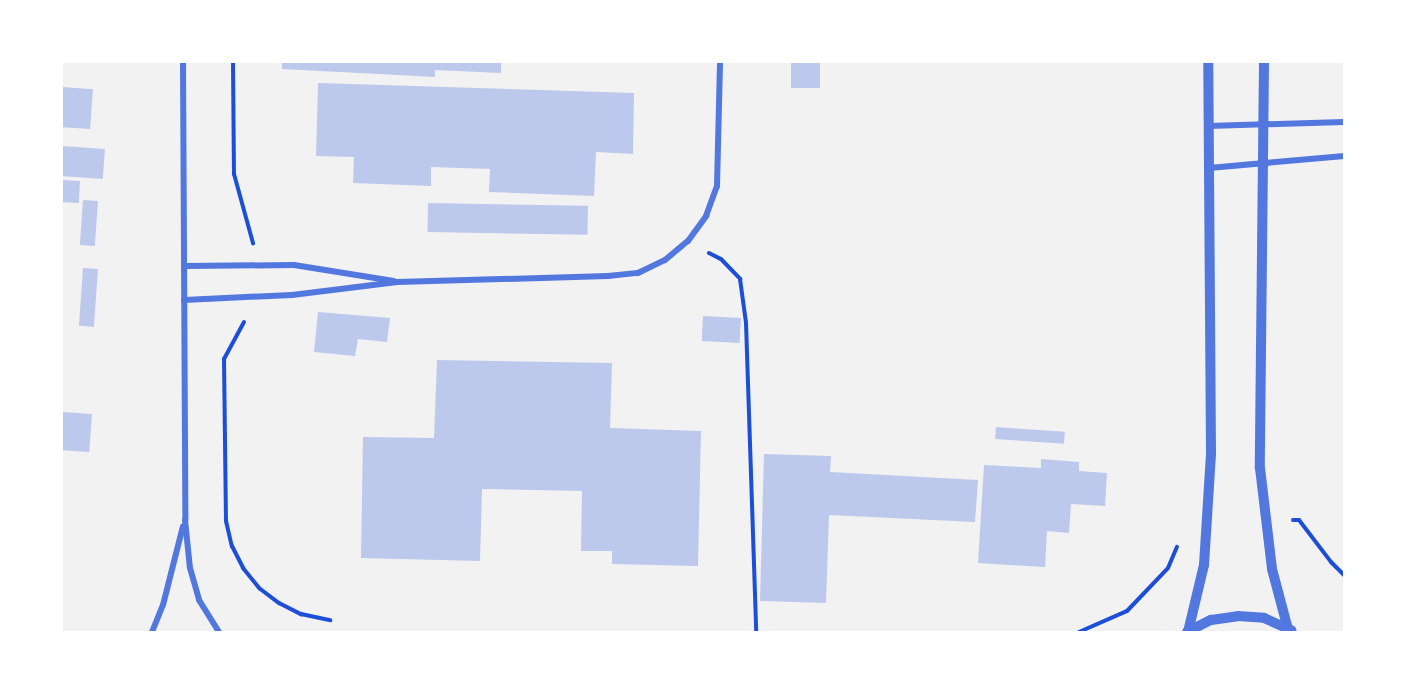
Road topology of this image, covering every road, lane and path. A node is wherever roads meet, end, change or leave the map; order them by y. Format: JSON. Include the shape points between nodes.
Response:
{"nodes":[{"id":1,"x":183,"y":62,"type":"edge"},
{"id":2,"x":233,"y":62,"type":"edge"},
{"id":3,"x":720,"y":62,"type":"edge"},
{"id":4,"x":1208,"y":62,"type":"edge"},
{"id":5,"x":1264,"y":62,"type":"edge"},
{"id":6,"x":1344,"y":122,"type":"edge"},
{"id":7,"x":1264,"y":125,"type":"junction"},
{"id":8,"x":1208,"y":126,"type":"junction"},
{"id":9,"x":1344,"y":156,"type":"edge"},
{"id":10,"x":1263,"y":163,"type":"junction"},
{"id":11,"x":1209,"y":168,"type":"junction"},
{"id":12,"x":688,"y":242,"type":"junction"},
{"id":13,"x":258,"y":264,"type":"junction"},
{"id":14,"x":184,"y":266,"type":"junction"},
{"id":15,"x":398,"y":282,"type":"junction"},
{"id":16,"x":257,"y":298,"type":"junction"},
{"id":17,"x":184,"y":300,"type":"junction"},
{"id":18,"x":1265,"y":519,"type":"junction"},
{"id":19,"x":184,"y":520,"type":"junction"},
{"id":20,"x":1182,"y":536,"type":"dead end"},
{"id":21,"x":1344,"y":575,"type":"edge"},
{"id":22,"x":330,"y":620,"type":"dead end"},
{"id":23,"x":1291,"y":631,"type":"edge"},
{"id":24,"x":1188,"y":632,"type":"edge"},
{"id":25,"x":152,"y":633,"type":"edge"},
{"id":26,"x":219,"y":633,"type":"edge"},
{"id":27,"x":756,"y":633,"type":"edge"},
{"id":28,"x":1079,"y":633,"type":"edge"}],
"edges":[{"from":1,"to":14,"type":"street"},
{"from":2,"to":13,"type":"path","via":[[234,174]]},
{"from":3,"to":12,"type":"street","via":[[717,186],[706,216]]},
{"from":4,"to":8,"type":"street"},
{"from":5,"to":7,"type":"street"},
{"from":6,"to":7,"type":"street"},
{"from":7,"to":8,"type":"street"},
{"from":7,"to":10,"type":"street"},
{"from":8,"to":11,"type":"street"},
{"from":9,"to":10,"type":"street"},
{"from":10,"to":11,"type":"street"},
{"from":10,"to":18,"type":"street","via":[[1260,468]]},
{"from":11,"to":24,"type":"street","via":[[1211,454],[1204,565]]},
{"from":12,"to":15,"type":"street","via":[[665,260],[638,273]]},
{"from":12,"to":27,"type":"path","via":[[721,259],[740,279],[746,323]]},
{"from":13,"to":14,"type":"street"},
{"from":13,"to":15,"type":"street","via":[[330,270]]},
{"from":14,"to":17,"type":"street"},
{"from":15,"to":16,"type":"street"},
{"from":16,"to":17,"type":"street"},
{"from":16,"to":22,"type":"path","via":[[224,359],[226,521],[232,546],[259,588],[301,614]]},
{"from":17,"to":19,"type":"street"},
{"from":18,"to":21,"type":"path","via":[[1299,520]]},
{"from":18,"to":23,"type":"street","via":[[1272,569]]},
{"from":19,"to":25,"type":"street"},
{"from":19,"to":26,"type":"street","via":[[196,589]]},
{"from":20,"to":28,"type":"path","via":[[1168,568],[1127,611]]},
{"from":23,"to":24,"type":"street","via":[[1264,618],[1238,616],[1211,620]]}]}
